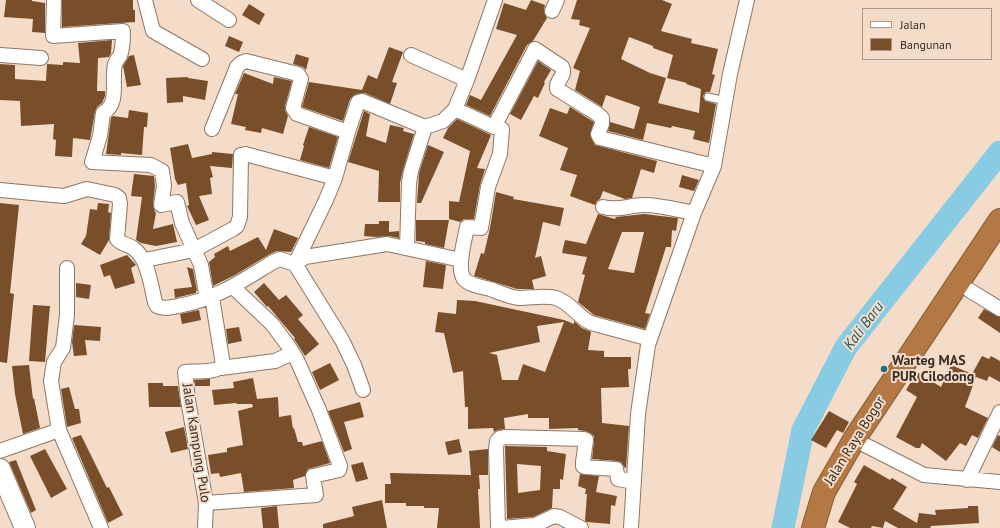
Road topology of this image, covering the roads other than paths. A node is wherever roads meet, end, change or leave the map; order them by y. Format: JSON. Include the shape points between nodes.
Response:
{"nodes":[{"id":1,"x":54,"y":0,"type":"edge"},
{"id":2,"x":145,"y":0,"type":"edge"},
{"id":3,"x":198,"y":0,"type":"edge"},
{"id":4,"x":495,"y":0,"type":"edge"},
{"id":5,"x":747,"y":0,"type":"edge"},
{"id":6,"x":229,"y":20,"type":"dead end"},
{"id":7,"x":411,"y":54,"type":"dead end"},
{"id":8,"x":0,"y":56,"type":"edge"},
{"id":9,"x":41,"y":58,"type":"dead end"},
{"id":10,"x":202,"y":59,"type":"dead end"},
{"id":11,"x":467,"y":80,"type":"junction"},
{"id":12,"x":708,"y":97,"type":"dead end"},
{"id":13,"x":726,"y":101,"type":"junction"},
{"id":14,"x":455,"y":109,"type":"junction"},
{"id":15,"x":425,"y":127,"type":"junction"},
{"id":16,"x":494,"y":127,"type":"junction"},
{"id":17,"x":212,"y":129,"type":"dead end"},
{"id":18,"x":348,"y":132,"type":"junction"},
{"id":19,"x":714,"y":166,"type":"junction"},
{"id":20,"x":335,"y":178,"type":"junction"},
{"id":21,"x":0,"y":190,"type":"edge"},
{"id":22,"x":603,"y":207,"type":"dead end"},
{"id":23,"x":694,"y":213,"type":"junction"},
{"id":24,"x":1000,"y":220,"type":"edge"},
{"id":25,"x":1000,"y":243,"type":"edge"},
{"id":26,"x":407,"y":248,"type":"junction"},
{"id":27,"x":194,"y":250,"type":"junction"},
{"id":28,"x":144,"y":260,"type":"junction"},
{"id":29,"x":461,"y":260,"type":"junction"},
{"id":30,"x":295,"y":264,"type":"junction"},
{"id":31,"x":67,"y":268,"type":"dead end"},
{"id":32,"x":233,"y":287,"type":"junction"},
{"id":33,"x":969,"y":290,"type":"junction"},
{"id":34,"x":210,"y":298,"type":"junction"},
{"id":35,"x":1000,"y":309,"type":"edge"},
{"id":36,"x":650,"y":339,"type":"junction"},
{"id":37,"x":293,"y":353,"type":"junction"},
{"id":38,"x":221,"y":368,"type":"junction"},
{"id":39,"x":362,"y":390,"type":"dead end"},
{"id":40,"x":1000,"y":412,"type":"edge"},
{"id":41,"x":58,"y":430,"type":"junction"},
{"id":42,"x":865,"y":445,"type":"junction"},
{"id":43,"x":0,"y":451,"type":"edge"},
{"id":44,"x":0,"y":469,"type":"edge"},
{"id":45,"x":967,"y":480,"type":"junction"},
{"id":46,"x":634,"y":482,"type":"junction"},
{"id":47,"x":1000,"y":482,"type":"edge"},
{"id":48,"x":206,"y":503,"type":"junction"},
{"id":49,"x":25,"y":528,"type":"edge"},
{"id":50,"x":101,"y":528,"type":"edge"},
{"id":51,"x":205,"y":528,"type":"edge"},
{"id":52,"x":498,"y":528,"type":"edge"},
{"id":53,"x":502,"y":528,"type":"edge"},
{"id":54,"x":581,"y":528,"type":"edge"},
{"id":55,"x":631,"y":528,"type":"edge"},
{"id":56,"x":813,"y":528,"type":"edge"},
{"id":57,"x":825,"y":528,"type":"edge"}],
"edges":[{"from":1,"to":27,"type":"street","via":[[53,36],[122,31],[123,40],[115,63],[113,100],[109,109],[103,113],[100,136],[92,162],[151,165],[162,172],[164,186],[161,205],[177,202]]},
{"from":2,"to":10,"type":"street","via":[[154,31]]},
{"from":3,"to":6,"type":"street"},
{"from":4,"to":11,"type":"street"},
{"from":5,"to":13,"type":"street"},
{"from":7,"to":11,"type":"street"},
{"from":8,"to":9,"type":"street"},
{"from":11,"to":14,"type":"street"},
{"from":12,"to":13,"type":"lane"},
{"from":13,"to":19,"type":"street"},
{"from":14,"to":15,"type":"street","via":[[443,121]]},
{"from":14,"to":16,"type":"street"},
{"from":15,"to":18,"type":"street","via":[[362,101],[358,102]]},
{"from":15,"to":26,"type":"street","via":[[409,183]]},
{"from":16,"to":19,"type":"street","via":[[535,49],[564,70],[557,83],[557,89],[602,118],[598,134],[600,138]]},
{"from":16,"to":29,"type":"street","via":[[502,129],[500,154],[488,187],[481,228],[467,227]]},
{"from":17,"to":18,"type":"street","via":[[237,67],[246,61],[298,74],[300,79],[293,108],[296,114]]},
{"from":18,"to":20,"type":"street"},
{"from":19,"to":23,"type":"street"},
{"from":20,"to":27,"type":"street","via":[[241,155],[240,217],[237,226]]},
{"from":20,"to":30,"type":"street"},
{"from":21,"to":28,"type":"street","via":[[64,196],[87,189],[115,195],[119,198],[120,204],[117,239],[120,243],[134,248]]},
{"from":22,"to":23,"type":"street","via":[[621,209],[644,205]]},
{"from":23,"to":36,"type":"street"},
{"from":24,"to":56,"type":"highway","name":"Jalan Raya Bogor","via":[[855,438],[824,492]]},
{"from":25,"to":33,"type":"highway","name":"Jalan Raya Bogor"},
{"from":26,"to":29,"type":"street"},
{"from":26,"to":30,"type":"street","via":[[387,244],[304,257]]},
{"from":27,"to":28,"type":"street"},
{"from":27,"to":34,"type":"street"},
{"from":28,"to":34,"type":"street","via":[[157,306],[165,309]]},
{"from":29,"to":36,"type":"street","via":[[464,279],[471,283],[513,297],[555,298],[572,307],[584,320]]},
{"from":30,"to":32,"type":"street","via":[[280,259]]},
{"from":30,"to":39,"type":"street","via":[[342,340]]},
{"from":31,"to":41,"type":"street","via":[[67,315],[63,348],[54,362],[51,381]]},
{"from":32,"to":34,"type":"street"},
{"from":32,"to":37,"type":"street","via":[[272,324]]},
{"from":33,"to":35,"type":"street"},
{"from":33,"to":42,"type":"highway","name":"Jalan Raya Bogor"},
{"from":34,"to":38,"type":"street","via":[[223,360]]},
{"from":36,"to":46,"type":"street","via":[[638,414]]},
{"from":37,"to":38,"type":"street","via":[[275,361]]},
{"from":37,"to":48,"type":"street","via":[[319,410],[340,466],[339,470],[313,476],[316,495]]},
{"from":38,"to":48,"type":"street","name":"Jalan Kampung Pulo","via":[[185,372]]},
{"from":40,"to":45,"type":"street"},
{"from":41,"to":43,"type":"street"},
{"from":41,"to":50,"type":"street"},
{"from":42,"to":45,"type":"street","via":[[924,475]]},
{"from":42,"to":57,"type":"highway","name":"Jalan Raya Bogor","via":[[835,497]]},
{"from":44,"to":49,"type":"street"},
{"from":45,"to":47,"type":"street"},
{"from":46,"to":52,"type":"street","via":[[618,480],[616,469],[583,466],[586,440],[584,439],[500,438],[497,440],[496,449]]},
{"from":46,"to":55,"type":"street"},
{"from":48,"to":51,"type":"street","name":"Jalan Kampung Pulo"},
{"from":53,"to":54,"type":"street","via":[[535,524],[554,516],[560,516]]}]}
